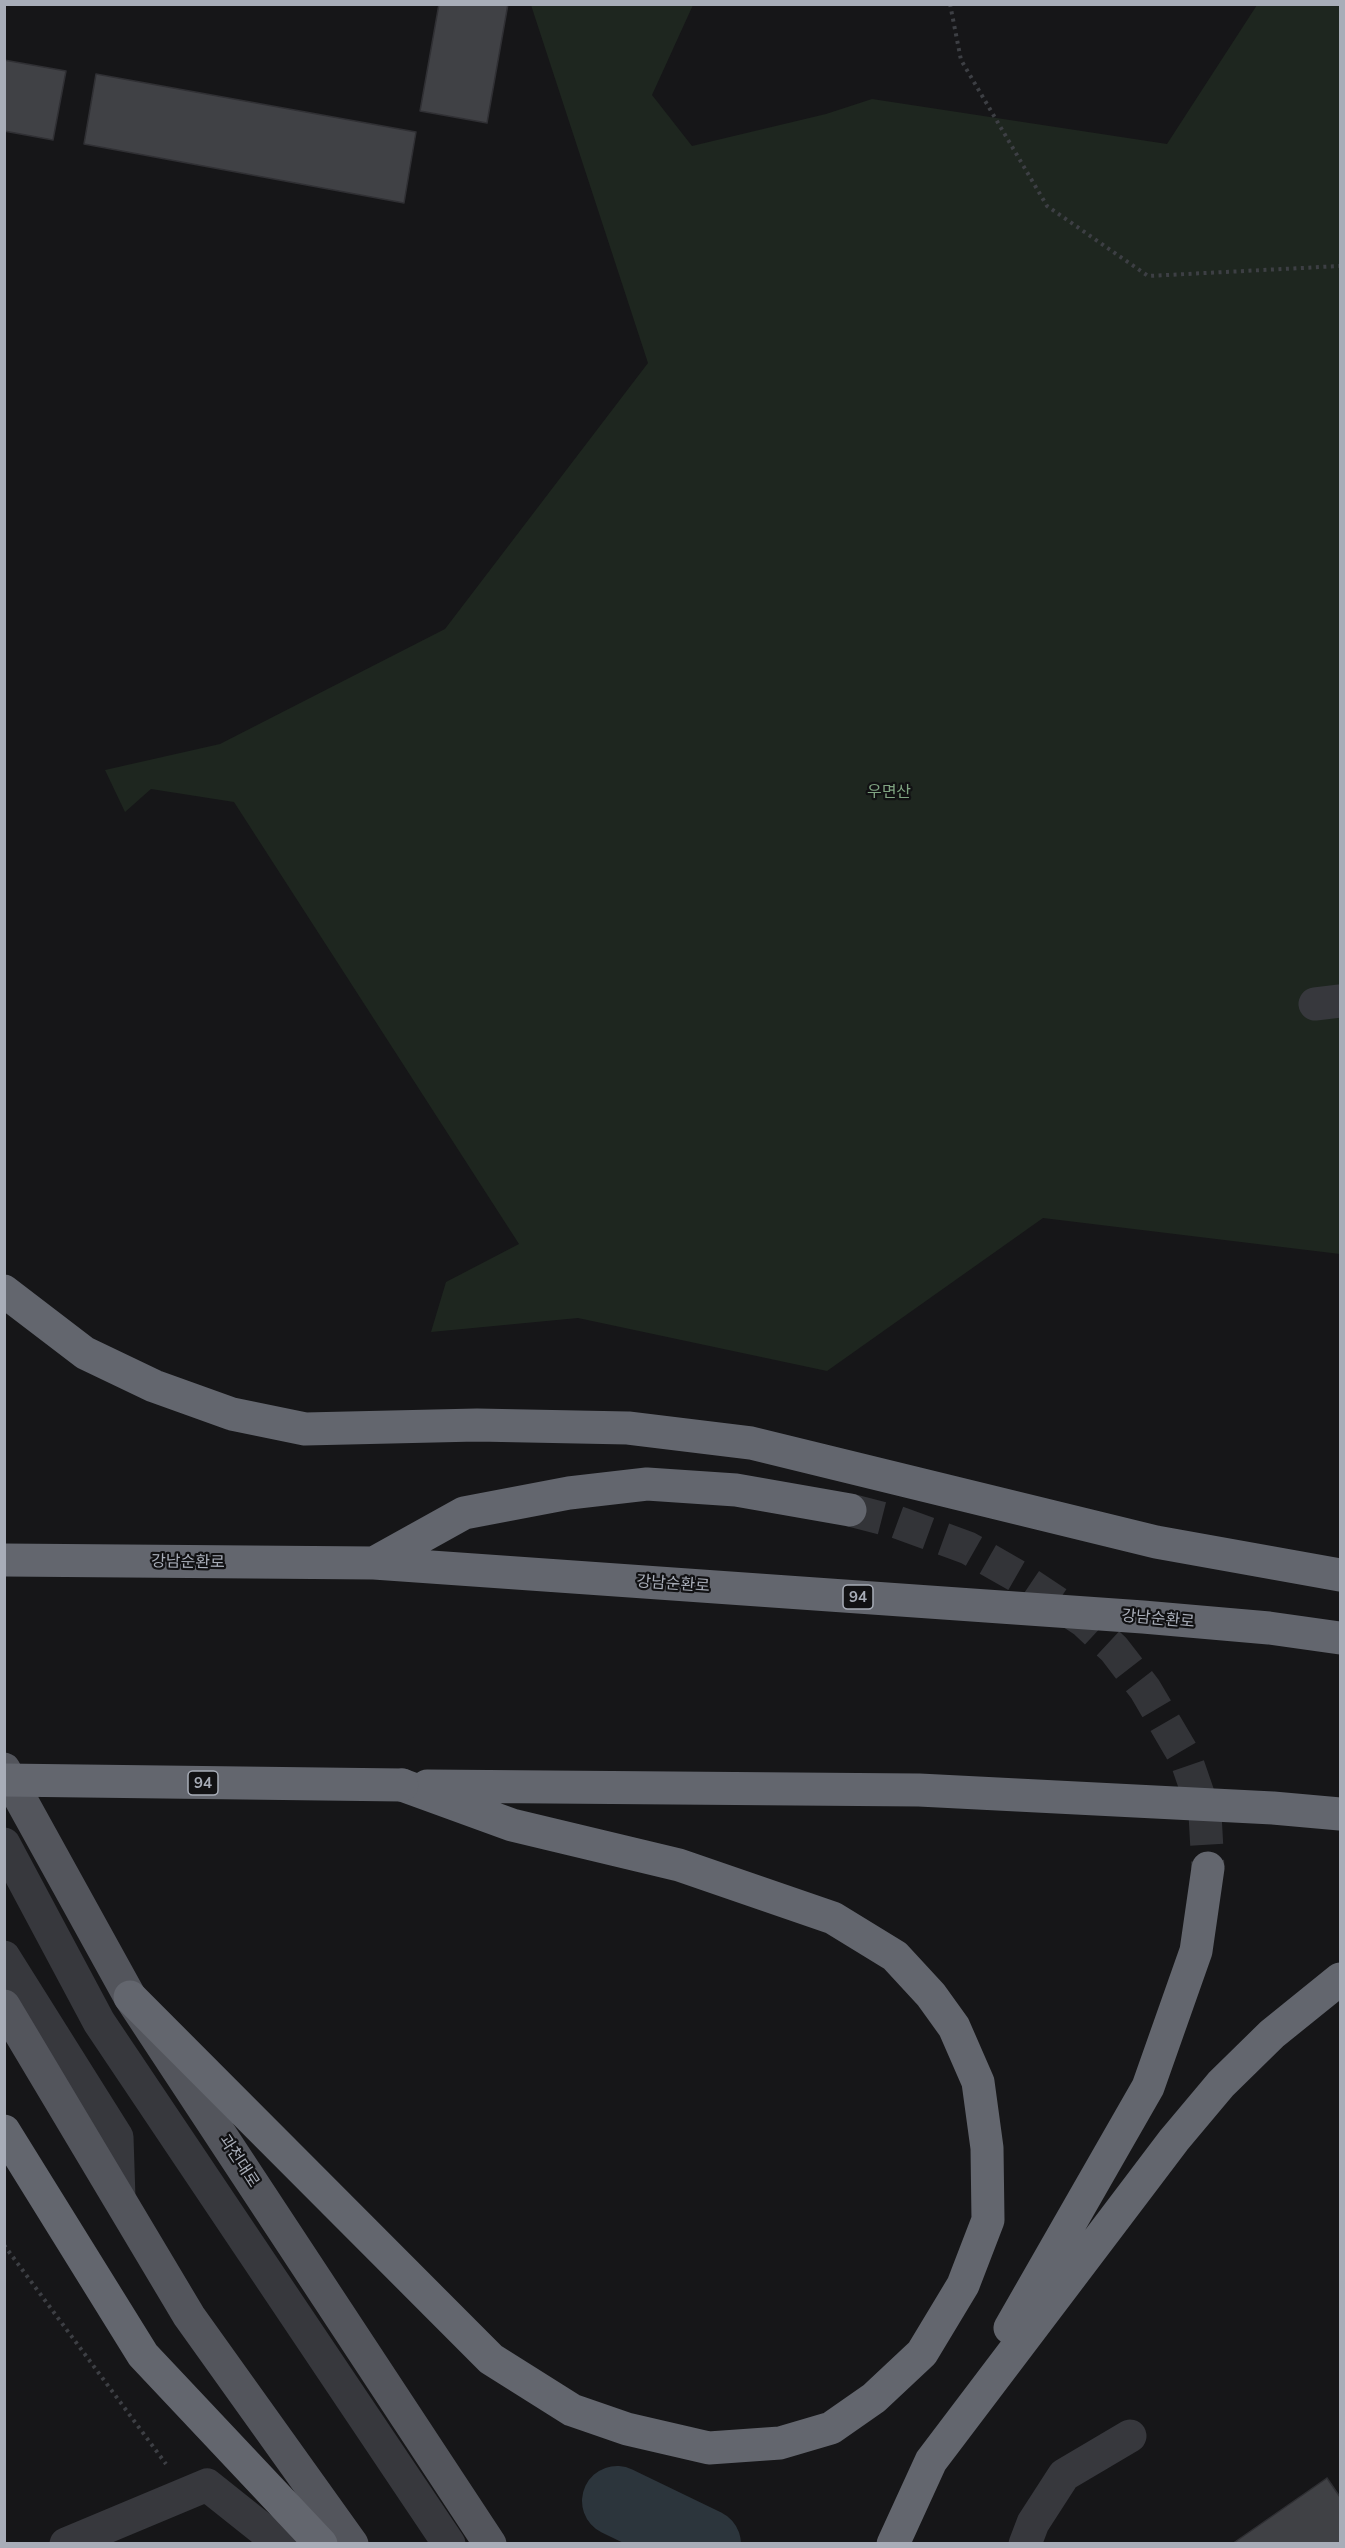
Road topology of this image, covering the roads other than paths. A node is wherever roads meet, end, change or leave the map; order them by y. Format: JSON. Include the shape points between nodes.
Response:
{"nodes":[{"id":1,"x":4,"y":1291,"type":"edge"},
{"id":2,"x":850,"y":1510,"type":"tunnel mouth"},
{"id":3,"x":4,"y":1560,"type":"edge"},
{"id":4,"x":374,"y":1563,"type":"junction"},
{"id":5,"x":1341,"y":1575,"type":"edge"},
{"id":6,"x":1341,"y":1638,"type":"edge"},
{"id":7,"x":4,"y":1769,"type":"edge"},
{"id":8,"x":4,"y":1780,"type":"edge"},
{"id":9,"x":402,"y":1785,"type":"junction"},
{"id":10,"x":1341,"y":1814,"type":"edge"},
{"id":11,"x":4,"y":1844,"type":"edge"},
{"id":12,"x":1208,"y":1868,"type":"tunnel mouth"},
{"id":13,"x":4,"y":1957,"type":"edge"},
{"id":14,"x":1341,"y":1979,"type":"edge"},
{"id":15,"x":130,"y":1997,"type":"junction"},
{"id":16,"x":4,"y":2006,"type":"edge"},
{"id":17,"x":4,"y":2131,"type":"edge"},
{"id":18,"x":119,"y":2198,"type":"junction"},
{"id":19,"x":1130,"y":2436,"type":"dead end"},
{"id":20,"x":931,"y":2461,"type":"junction"},
{"id":21,"x":66,"y":2544,"type":"edge"},
{"id":22,"x":281,"y":2544,"type":"edge"},
{"id":23,"x":321,"y":2544,"type":"edge"},
{"id":24,"x":352,"y":2544,"type":"edge"},
{"id":25,"x":449,"y":2544,"type":"edge"},
{"id":26,"x":490,"y":2544,"type":"edge"},
{"id":27,"x":893,"y":2544,"type":"edge"},
{"id":28,"x":1025,"y":2544,"type":"edge"}],
"edges":[{"from":1,"to":5,"type":"highway","via":[[85,1353],[154,1386],[232,1414],[305,1429],[477,1425],[628,1428],[751,1443],[1156,1542]]},
{"from":2,"to":4,"type":"highway","via":[[725,1490],[647,1484],[592,1490],[464,1514]]},
{"from":3,"to":4,"type":"highway","name":"강남순환로","number":"94"},
{"from":4,"to":6,"type":"highway","name":"강남순환로","number":"94","via":[[1143,1617]]},
{"from":7,"to":15,"type":"main road","name":"과천대로"},
{"from":8,"to":9,"type":"highway","number":"94","bridge":true},
{"from":9,"to":10,"type":"highway","number":"94","via":[[919,1791]]},
{"from":9,"to":15,"type":"highway","via":[[512,1825],[679,1865],[834,1918],[895,1956],[931,1995],[954,2027],[978,2082],[987,2148],[988,2220],[963,2285],[922,2353],[874,2398],[831,2428],[780,2443],[709,2448],[627,2429],[572,2410],[491,2359]]},
{"from":11,"to":25,"type":"lane","via":[[99,2022]]},
{"from":12,"to":20,"type":"highway","via":[[1196,1951],[1149,2087]]},
{"from":13,"to":18,"type":"lane","via":[[117,2137]]},
{"from":14,"to":20,"type":"highway","via":[[1272,2034],[1221,2084],[1174,2140]]},
{"from":15,"to":26,"type":"main road","name":"과천대로"},
{"from":16,"to":18,"type":"main road"},
{"from":17,"to":23,"type":"highway","via":[[143,2355]]},
{"from":18,"to":24,"type":"main road","via":[[189,2316]]},
{"from":19,"to":28,"type":"lane","via":[[1064,2475],[1033,2523]]},
{"from":20,"to":27,"type":"highway"},
{"from":21,"to":22,"type":"lane","via":[[207,2485]]}]}
